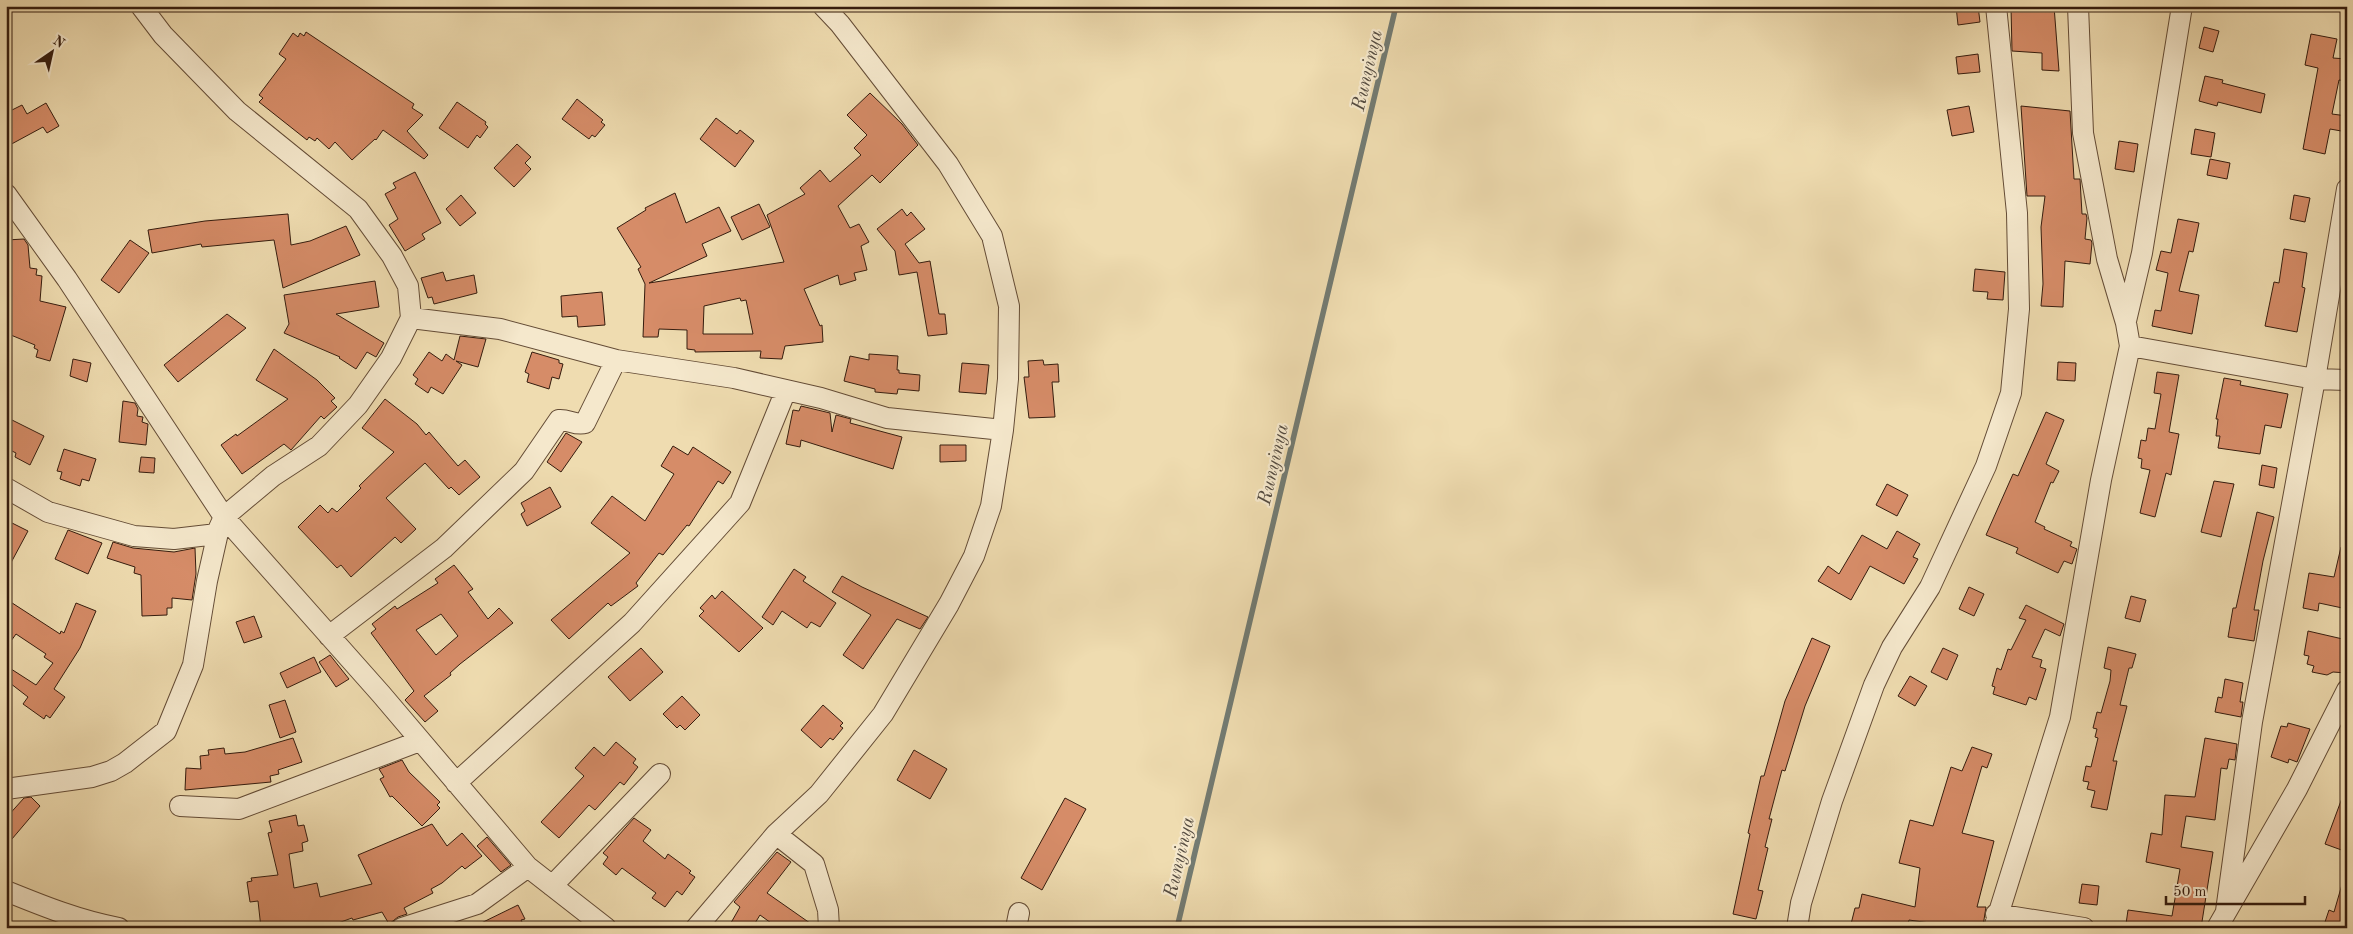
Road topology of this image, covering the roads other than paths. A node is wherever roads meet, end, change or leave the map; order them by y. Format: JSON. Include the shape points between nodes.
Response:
{"nodes":[{"id":1,"x":141,"y":6,"type":"edge"},
{"id":2,"x":823,"y":6,"type":"edge"},
{"id":3,"x":1996,"y":6,"type":"edge"},
{"id":4,"x":2078,"y":6,"type":"edge"},
{"id":5,"x":2182,"y":6,"type":"edge"},
{"id":6,"x":2347,"y":189,"type":"edge"},
{"id":7,"x":6,"y":194,"type":"edge"},
{"id":8,"x":411,"y":318,"type":"junction"},
{"id":9,"x":2126,"y":323,"type":"junction"},
{"id":10,"x":2130,"y":346,"type":"junction"},
{"id":11,"x":616,"y":360,"type":"junction"},
{"id":12,"x":2315,"y":379,"type":"junction"},
{"id":13,"x":2347,"y":380,"type":"edge"},
{"id":14,"x":786,"y":390,"type":"junction"},
{"id":15,"x":1003,"y":430,"type":"junction"},
{"id":16,"x":6,"y":488,"type":"edge"},
{"id":17,"x":221,"y":525,"type":"junction"},
{"id":18,"x":329,"y":636,"type":"junction"},
{"id":19,"x":2347,"y":690,"type":"edge"},
{"id":20,"x":420,"y":741,"type":"junction"},
{"id":21,"x":660,"y":774,"type":"dead end"},
{"id":22,"x":456,"y":783,"type":"junction"},
{"id":23,"x":6,"y":789,"type":"edge"},
{"id":24,"x":180,"y":806,"type":"dead end"},
{"id":25,"x":776,"y":834,"type":"junction"},
{"id":26,"x":528,"y":867,"type":"junction"},
{"id":27,"x":552,"y":886,"type":"junction"},
{"id":28,"x":6,"y":891,"type":"edge"},
{"id":29,"x":2222,"y":920,"type":"edge"},
{"id":30,"x":1995,"y":921,"type":"edge"},
{"id":31,"x":119,"y":928,"type":"edge"},
{"id":32,"x":402,"y":928,"type":"edge"},
{"id":33,"x":606,"y":928,"type":"edge"},
{"id":34,"x":696,"y":928,"type":"edge"},
{"id":35,"x":829,"y":928,"type":"edge"},
{"id":36,"x":1797,"y":928,"type":"edge"},
{"id":37,"x":2084,"y":928,"type":"edge"}],
"edges":[{"from":1,"to":8,"type":"street","via":[[163,36],[237,111],[358,209],[392,256],[408,286]]},
{"from":2,"to":15,"type":"street","via":[[948,164],[992,236],[1009,306],[1008,379]]},
{"from":3,"to":36,"type":"street","via":[[2017,214],[2019,309],[2011,393],[1986,466],[1930,587],[1892,647],[1874,684],[1832,801],[1801,903]]},
{"from":4,"to":9,"type":"street","via":[[2083,134],[2107,259]]},
{"from":5,"to":9,"type":"street","via":[[2142,253]]},
{"from":6,"to":12,"type":"street"},
{"from":7,"to":17,"type":"street","via":[[67,279]]},
{"from":8,"to":11,"type":"street","via":[[500,330]]},
{"from":8,"to":17,"type":"street","via":[[391,358],[352,412],[320,446],[273,476]]},
{"from":9,"to":10,"type":"street"},
{"from":10,"to":12,"type":"street"},
{"from":10,"to":30,"type":"street","via":[[2101,480],[2060,717]]},
{"from":11,"to":14,"type":"street","via":[[734,378]]},
{"from":11,"to":18,"type":"street","via":[[585,423],[559,420],[524,471],[444,548]]},
{"from":12,"to":13,"type":"street"},
{"from":12,"to":29,"type":"street","via":[[2252,722]]},
{"from":14,"to":15,"type":"street","via":[[887,418]]},
{"from":14,"to":22,"type":"street","via":[[740,503],[632,623]]},
{"from":15,"to":25,"type":"street","via":[[991,506],[974,556],[948,604],[883,714],[819,794]]},
{"from":16,"to":17,"type":"street","via":[[48,512],[134,536],[174,539]]},
{"from":17,"to":18,"type":"street"},
{"from":17,"to":23,"type":"street","via":[[193,665],[166,731],[111,771],[92,777]]},
{"from":18,"to":20,"type":"street"},
{"from":19,"to":29,"type":"street","via":[[2297,789]]},
{"from":20,"to":22,"type":"street"},
{"from":20,"to":24,"type":"street","via":[[239,809]]},
{"from":21,"to":27,"type":"street"},
{"from":22,"to":26,"type":"street"},
{"from":25,"to":34,"type":"street"},
{"from":25,"to":35,"type":"street","via":[[814,864],[828,910]]},
{"from":26,"to":27,"type":"street"},
{"from":26,"to":32,"type":"street","via":[[477,904]]},
{"from":27,"to":33,"type":"street"},
{"from":28,"to":31,"type":"street","via":[[41,906]]},
{"from":30,"to":37,"type":"street"}]}
